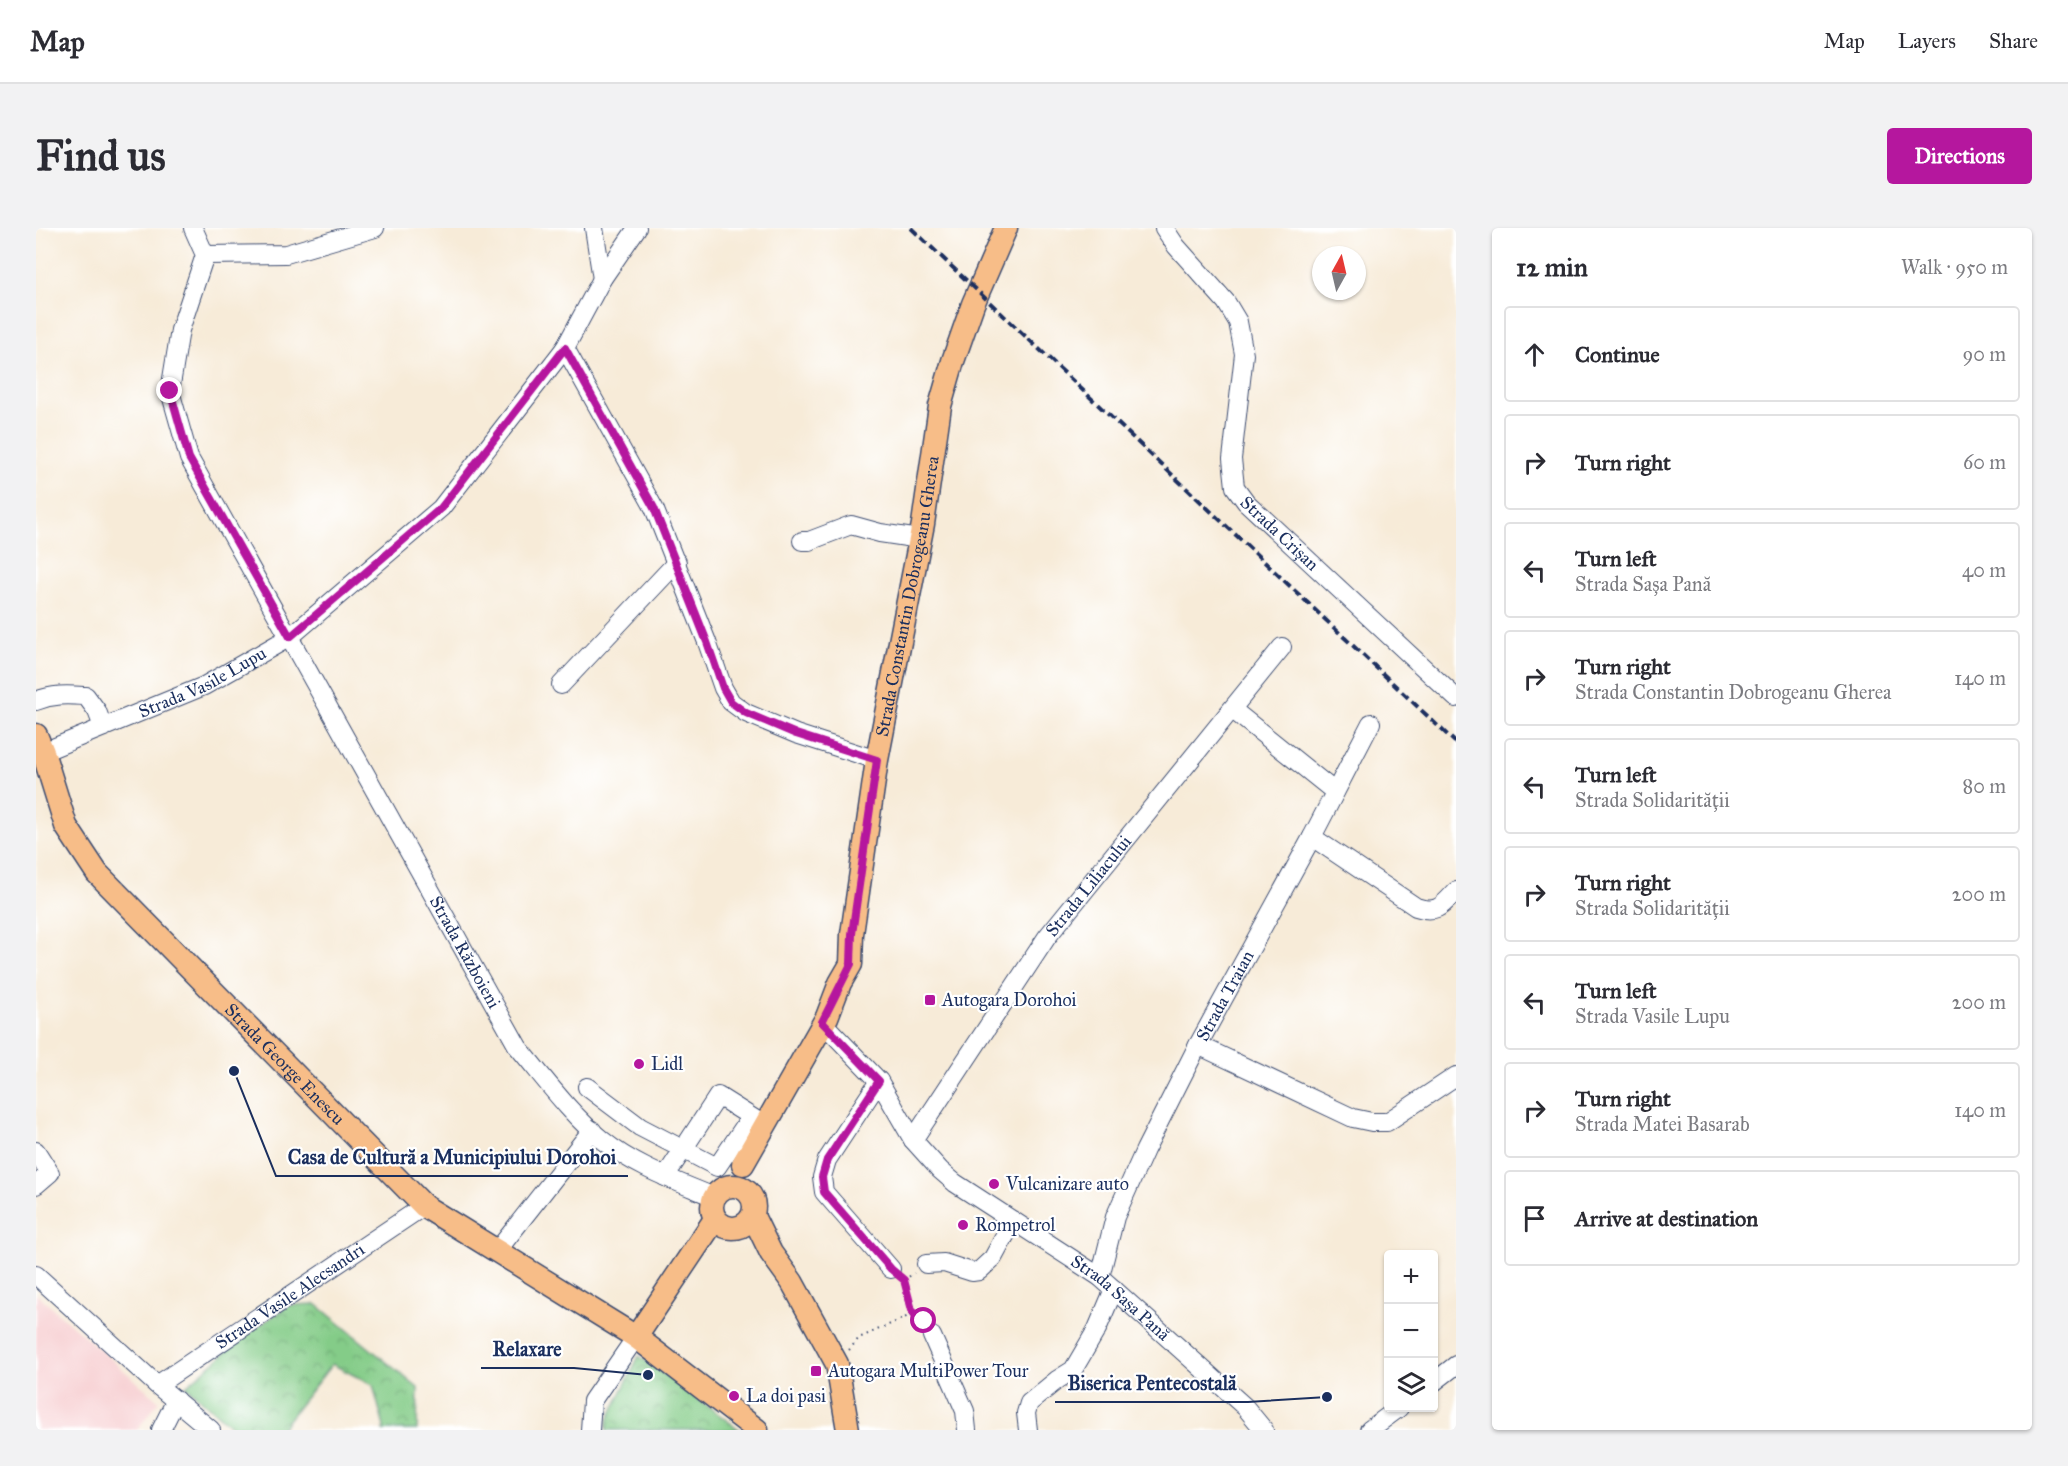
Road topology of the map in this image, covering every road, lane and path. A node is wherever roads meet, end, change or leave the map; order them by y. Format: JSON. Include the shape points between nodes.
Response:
{"nodes":[{"id":1,"x":193,"y":228,"type":"edge"},
{"id":2,"x":375,"y":228,"type":"edge"},
{"id":3,"x":594,"y":228,"type":"edge"},
{"id":4,"x":637,"y":228,"type":"edge"},
{"id":5,"x":1006,"y":228,"type":"edge"},
{"id":6,"x":1164,"y":228,"type":"edge"},
{"id":7,"x":205,"y":255,"type":"junction"},
{"id":8,"x":602,"y":279,"type":"junction"},
{"id":9,"x":565,"y":348,"type":"junction"},
{"id":10,"x":920,"y":539,"type":"junction"},
{"id":11,"x":802,"y":541,"type":"dead end"},
{"id":12,"x":677,"y":562,"type":"junction"},
{"id":13,"x":290,"y":637,"type":"junction"},
{"id":14,"x":1282,"y":647,"type":"dead end"},
{"id":15,"x":561,"y":685,"type":"dead end"},
{"id":16,"x":1456,"y":698,"type":"edge"},
{"id":17,"x":36,"y":701,"type":"edge"},
{"id":18,"x":1233,"y":710,"type":"junction"},
{"id":19,"x":1371,"y":723,"type":"dead end"},
{"id":20,"x":104,"y":728,"type":"junction"},
{"id":21,"x":40,"y":744,"type":"edge"},
{"id":22,"x":877,"y":760,"type":"junction"},
{"id":23,"x":1335,"y":792,"type":"junction"},
{"id":24,"x":1312,"y":837,"type":"junction"},
{"id":25,"x":1456,"y":891,"type":"edge"},
{"id":26,"x":822,"y":1022,"type":"junction"},
{"id":27,"x":1198,"y":1045,"type":"junction"},
{"id":28,"x":1456,"y":1076,"type":"edge"},
{"id":29,"x":879,"y":1081,"type":"junction"},
{"id":30,"x":587,"y":1088,"type":"dead end"},
{"id":31,"x":757,"y":1121,"type":"junction"},
{"id":32,"x":592,"y":1130,"type":"junction"},
{"id":33,"x":913,"y":1140,"type":"junction"},
{"id":34,"x":681,"y":1149,"type":"junction"},
{"id":35,"x":36,"y":1151,"type":"edge"},
{"id":36,"x":743,"y":1164,"type":"junction"},
{"id":37,"x":665,"y":1177,"type":"junction"},
{"id":38,"x":36,"y":1185,"type":"edge"},
{"id":39,"x":719,"y":1201,"type":"junction"},
{"id":40,"x":424,"y":1206,"type":"junction"},
{"id":41,"x":748,"y":1213,"type":"junction"},
{"id":42,"x":1013,"y":1221,"type":"junction"},
{"id":43,"x":497,"y":1251,"type":"junction"},
{"id":44,"x":926,"y":1264,"type":"joint"},
{"id":45,"x":36,"y":1275,"type":"edge"},
{"id":46,"x":898,"y":1275,"type":"junction"},
{"id":47,"x":1107,"y":1283,"type":"junction"},
{"id":48,"x":913,"y":1314,"type":"junction"},
{"id":49,"x":932,"y":1336,"type":"joint"},
{"id":50,"x":636,"y":1337,"type":"junction"},
{"id":51,"x":837,"y":1364,"type":"junction"},
{"id":52,"x":1456,"y":1365,"type":"edge"},
{"id":53,"x":1438,"y":1379,"type":"edge"},
{"id":54,"x":157,"y":1385,"type":"junction"},
{"id":55,"x":176,"y":1400,"type":"junction"},
{"id":56,"x":1392,"y":1412,"type":"edge"},
{"id":57,"x":161,"y":1430,"type":"edge"},
{"id":58,"x":212,"y":1430,"type":"edge"},
{"id":59,"x":590,"y":1430,"type":"edge"},
{"id":60,"x":757,"y":1430,"type":"edge"},
{"id":61,"x":848,"y":1430,"type":"edge"},
{"id":62,"x":968,"y":1430,"type":"edge"},
{"id":63,"x":1028,"y":1430,"type":"edge"},
{"id":64,"x":1264,"y":1430,"type":"edge"},
{"id":65,"x":1369,"y":1430,"type":"edge"}],
"edges":[{"from":1,"to":7,"type":"street"},
{"from":2,"to":7,"type":"street","via":[[286,254]]},
{"from":3,"to":8,"type":"street"},
{"from":4,"to":8,"type":"street","name":"Strada Vasile Lupu"},
{"from":5,"to":10,"type":"main road","name":"Strada Constantin Dobrogeanu Gherea","via":[[973,304],[946,384]]},
{"from":6,"to":16,"type":"street","name":"Strada Crișan","via":[[1238,322],[1244,354],[1232,459],[1235,487],[1246,502]]},
{"from":7,"to":13,"type":"street","name":"Strada Războieni","via":[[180,330],[170,391],[189,458]]},
{"from":8,"to":9,"type":"street","name":"Strada Vasile Lupu"},
{"from":9,"to":12,"type":"street","via":[[654,508]]},
{"from":9,"to":13,"type":"street","name":"Strada Vasile Lupu","via":[[441,508]]},
{"from":10,"to":11,"type":"street","via":[[851,525]]},
{"from":10,"to":22,"type":"main road","name":"Strada Constantin Dobrogeanu Gherea"},
{"from":12,"to":15,"type":"street"},
{"from":12,"to":22,"type":"street","via":[[731,702],[746,713],[796,734]]},
{"from":13,"to":20,"type":"street","name":"Strada Vasile Lupu","via":[[204,686]]},
{"from":13,"to":32,"type":"street","name":"Strada Războieni","via":[[518,1047]]},
{"from":14,"to":18,"type":"street","name":"Strada Liliacului"},
{"from":17,"to":20,"type":"street","via":[[59,694],[86,696]]},
{"from":18,"to":23,"type":"street"},
{"from":18,"to":33,"type":"street","name":"Strada Liliacului","via":[[1047,937]]},
{"from":19,"to":23,"type":"street","name":"Strada Traian"},
{"from":20,"to":21,"type":"street","name":"Strada Vasile Lupu"},
{"from":21,"to":40,"type":"main road","name":"Strada George Enescu","via":[[66,826],[97,873]]},
{"from":22,"to":26,"type":"main road","name":"Strada Constantin Dobrogeanu Gherea","via":[[851,964]]},
{"from":23,"to":24,"type":"street","name":"Strada Traian"},
{"from":24,"to":25,"type":"street","via":[[1416,907],[1434,910]]},
{"from":24,"to":27,"type":"street","name":"Strada Traian"},
{"from":26,"to":29,"type":"street","name":"Strada Sașa Pană"},
{"from":26,"to":31,"type":"main road","name":"Strada Constantin Dobrogeanu Gherea"},
{"from":27,"to":28,"type":"street","via":[[1353,1118],[1372,1122],[1387,1122]]},
{"from":27,"to":47,"type":"street","name":"Strada Traian","via":[[1115,1217]]},
{"from":29,"to":33,"type":"street","name":"Strada Sașa Pană"},
{"from":29,"to":46,"type":"street","via":[[827,1160],[822,1177],[824,1192]]},
{"from":30,"to":34,"type":"street","via":[[640,1127]]},
{"from":31,"to":34,"type":"street","via":[[717,1167]]},
{"from":31,"to":34,"type":"street","via":[[718,1096]]},
{"from":31,"to":36,"type":"main road","name":"Strada Constantin Dobrogeanu Gherea"},
{"from":32,"to":37,"type":"street","name":"Strada Războieni","via":[[624,1156]]},
{"from":32,"to":43,"type":"street"},
{"from":33,"to":42,"type":"street","name":"Strada Sașa Pană","via":[[955,1183]]},
{"from":34,"to":37,"type":"street"},
{"from":35,"to":38,"type":"street","via":[[50,1173]]},
{"from":36,"to":39,"type":"main road","name":"Strada Constantin Dobrogeanu Gherea"},
{"from":36,"to":41,"type":"main road"},
{"from":37,"to":39,"type":"street","name":"Strada Războieni"},
{"from":39,"to":41,"type":"main road","via":[[741,1187]]},
{"from":39,"to":41,"type":"main road","via":[[728,1228]]},
{"from":39,"to":50,"type":"main road","name":"Strada Constantin Dobrogeanu Gherea"},
{"from":40,"to":43,"type":"main road","name":"Strada George Enescu"},
{"from":40,"to":54,"type":"street","name":"Strada Vasile Alecsandri"},
{"from":41,"to":51,"type":"main road"},
{"from":42,"to":44,"type":"street","via":[[993,1258],[979,1271],[944,1263]]},
{"from":42,"to":47,"type":"street","name":"Strada Sașa Pană"},
{"from":43,"to":50,"type":"main road","name":"Strada George Enescu"},
{"from":44,"to":46,"type":"path"},
{"from":45,"to":54,"type":"street"},
{"from":46,"to":48,"type":"path"},
{"from":47,"to":63,"type":"street","name":"Strada Traian","via":[[1097,1329],[1073,1370],[1029,1403]]},
{"from":47,"to":64,"type":"street","name":"Strada Sașa Pană","via":[[1245,1407]]},
{"from":48,"to":49,"type":"path","via":[[924,1321]]},
{"from":48,"to":51,"type":"path","via":[[859,1338]]},
{"from":49,"to":62,"type":"street","via":[[965,1412]]},
{"from":50,"to":59,"type":"street","via":[[592,1401]]},
{"from":50,"to":60,"type":"main road","name":"Strada George Enescu"},
{"from":51,"to":61,"type":"main road"},
{"from":52,"to":53,"type":"street"},
{"from":54,"to":55,"type":"street"},
{"from":55,"to":57,"type":"street"},
{"from":55,"to":58,"type":"street"},
{"from":56,"to":65,"type":"street"}]}
